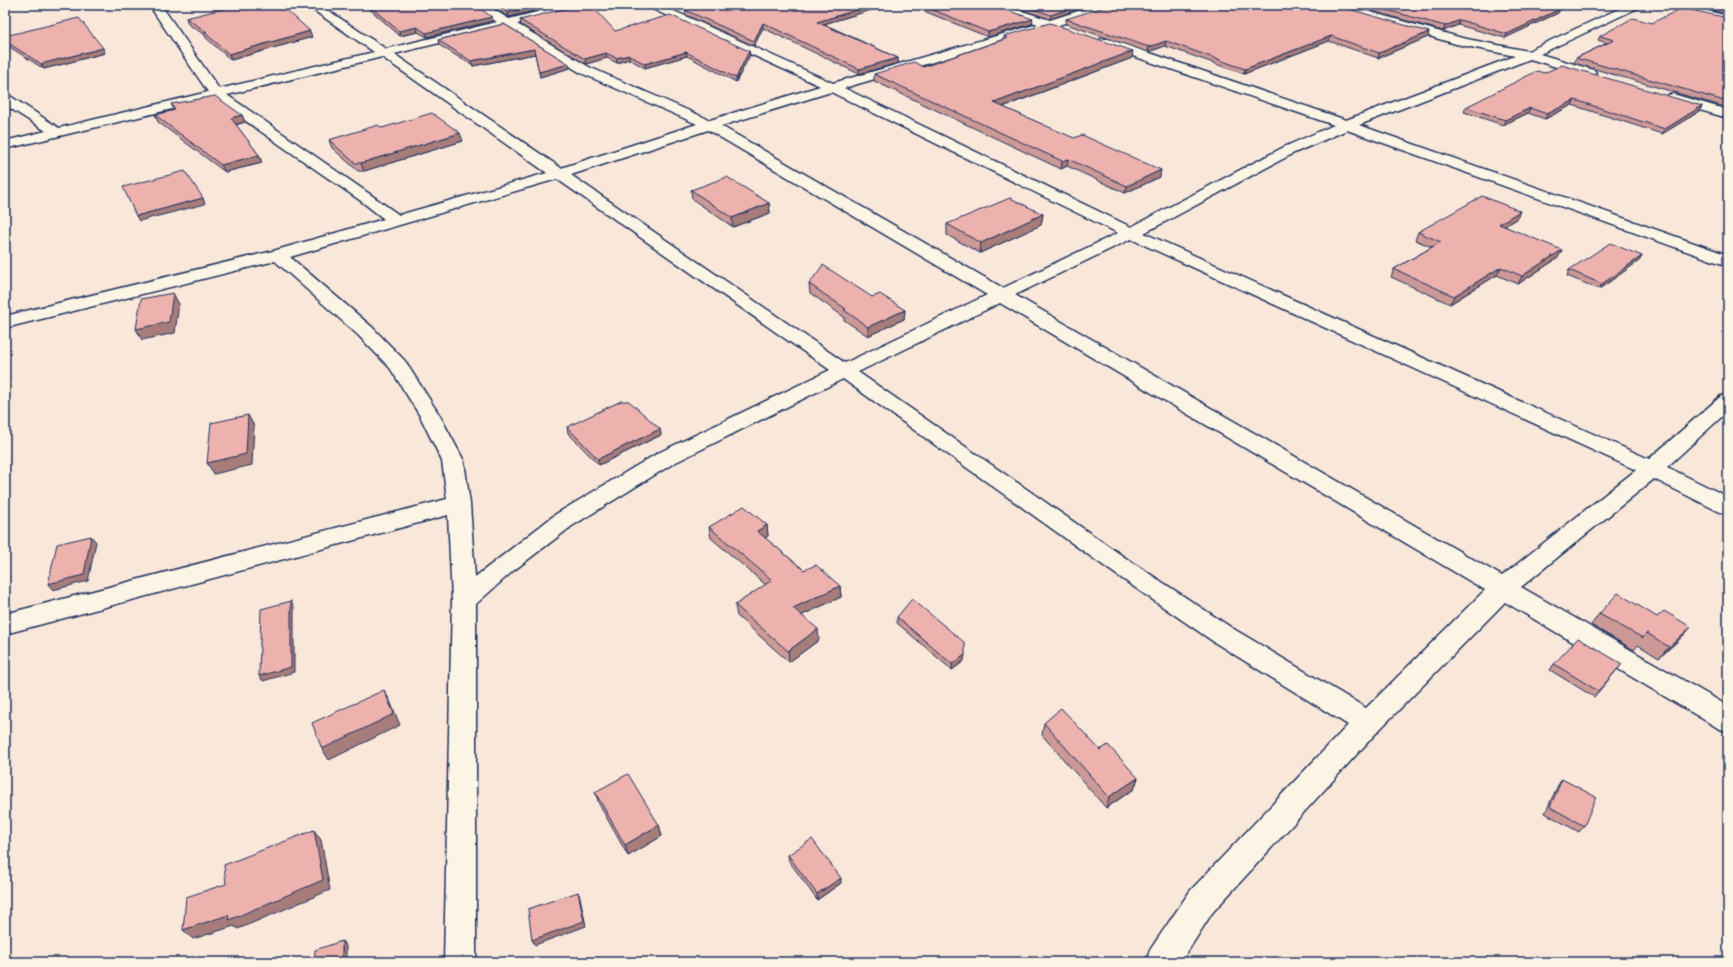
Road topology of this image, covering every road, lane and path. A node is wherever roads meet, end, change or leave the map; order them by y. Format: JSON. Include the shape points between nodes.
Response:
{"nodes":[{"id":1,"x":155,"y":5,"type":"edge"},
{"id":2,"x":312,"y":5,"type":"edge"},
{"id":3,"x":478,"y":5,"type":"edge"},
{"id":4,"x":579,"y":5,"type":"edge"},
{"id":5,"x":652,"y":5,"type":"edge"},
{"id":6,"x":992,"y":5,"type":"edge"},
{"id":7,"x":1108,"y":5,"type":"edge"},
{"id":8,"x":1334,"y":5,"type":"edge"},
{"id":9,"x":1636,"y":5,"type":"edge"},
{"id":10,"x":1668,"y":5,"type":"edge"},
{"id":11,"x":1728,"y":19,"type":"edge"},
{"id":12,"x":507,"y":23,"type":"junction"},
{"id":13,"x":1051,"y":24,"type":"junction"},
{"id":14,"x":1074,"y":32,"type":"edge"},
{"id":15,"x":1089,"y":37,"type":"edge"},
{"id":16,"x":384,"y":53,"type":"junction"},
{"id":17,"x":1529,"y":55,"type":"junction"},
{"id":18,"x":1598,"y":76,"type":"edge"},
{"id":19,"x":832,"y":87,"type":"junction"},
{"id":20,"x":216,"y":94,"type":"junction"},
{"id":21,"x":1659,"y":94,"type":"edge"},
{"id":22,"x":5,"y":99,"type":"edge"},
{"id":23,"x":1728,"y":114,"type":"edge"},
{"id":24,"x":710,"y":125,"type":"junction"},
{"id":25,"x":1346,"y":125,"type":"junction"},
{"id":26,"x":57,"y":133,"type":"junction"},
{"id":27,"x":5,"y":144,"type":"edge"},
{"id":28,"x":559,"y":174,"type":"junction"},
{"id":29,"x":396,"y":221,"type":"junction"},
{"id":30,"x":1131,"y":233,"type":"junction"},
{"id":31,"x":278,"y":255,"type":"junction"},
{"id":32,"x":1728,"y":261,"type":"edge"},
{"id":33,"x":1003,"y":295,"type":"junction"},
{"id":34,"x":5,"y":322,"type":"edge"},
{"id":35,"x":844,"y":371,"type":"junction"},
{"id":36,"x":1728,"y":400,"type":"edge"},
{"id":37,"x":1652,"y":469,"type":"junction"},
{"id":38,"x":459,"y":504,"type":"junction"},
{"id":39,"x":1728,"y":506,"type":"edge"},
{"id":40,"x":1502,"y":589,"type":"junction"},
{"id":41,"x":464,"y":600,"type":"junction"},
{"id":42,"x":5,"y":624,"type":"edge"},
{"id":43,"x":1728,"y":720,"type":"edge"},
{"id":44,"x":1368,"y":723,"type":"junction"},
{"id":45,"x":460,"y":962,"type":"edge"},
{"id":46,"x":1162,"y":962,"type":"edge"}],
"edges":[{"from":1,"to":20,"type":"street"},
{"from":2,"to":16,"type":"street"},
{"from":3,"to":12,"type":"street"},
{"from":4,"to":12,"type":"street"},
{"from":5,"to":19,"type":"street"},
{"from":6,"to":13,"type":"street"},
{"from":7,"to":13,"type":"street"},
{"from":8,"to":17,"type":"street","via":[[1460,41]]},
{"from":9,"to":17,"type":"street"},
{"from":10,"to":11,"type":"street"},
{"from":12,"to":16,"type":"street"},
{"from":12,"to":24,"type":"street","via":[[585,70]]},
{"from":13,"to":14,"type":"street"},
{"from":13,"to":19,"type":"street"},
{"from":15,"to":25,"type":"street"},
{"from":16,"to":20,"type":"street"},
{"from":16,"to":28,"type":"street"},
{"from":17,"to":18,"type":"street"},
{"from":17,"to":25,"type":"street"},
{"from":19,"to":24,"type":"street"},
{"from":19,"to":30,"type":"street"},
{"from":20,"to":26,"type":"street"},
{"from":20,"to":29,"type":"street"},
{"from":21,"to":23,"type":"street"},
{"from":22,"to":26,"type":"street"},
{"from":24,"to":28,"type":"street"},
{"from":24,"to":33,"type":"street"},
{"from":25,"to":30,"type":"street","via":[[1289,150]]},
{"from":25,"to":32,"type":"street"},
{"from":26,"to":27,"type":"street"},
{"from":28,"to":29,"type":"street"},
{"from":28,"to":35,"type":"street"},
{"from":29,"to":31,"type":"street"},
{"from":30,"to":33,"type":"street"},
{"from":30,"to":37,"type":"street"},
{"from":31,"to":34,"type":"street"},
{"from":31,"to":38,"type":"street","via":[[365,331],[398,365],[430,416],[453,461]]},
{"from":33,"to":35,"type":"street"},
{"from":33,"to":40,"type":"street"},
{"from":35,"to":41,"type":"street","via":[[666,458],[564,520],[504,565]]},
{"from":35,"to":44,"type":"street","via":[[1119,565],[1197,617]]},
{"from":36,"to":37,"type":"street"},
{"from":37,"to":39,"type":"street"},
{"from":37,"to":40,"type":"street"},
{"from":38,"to":41,"type":"street"},
{"from":38,"to":42,"type":"street"},
{"from":40,"to":43,"type":"street"},
{"from":40,"to":44,"type":"street"},
{"from":41,"to":45,"type":"street"},
{"from":44,"to":46,"type":"street","via":[[1201,902]]}]}
